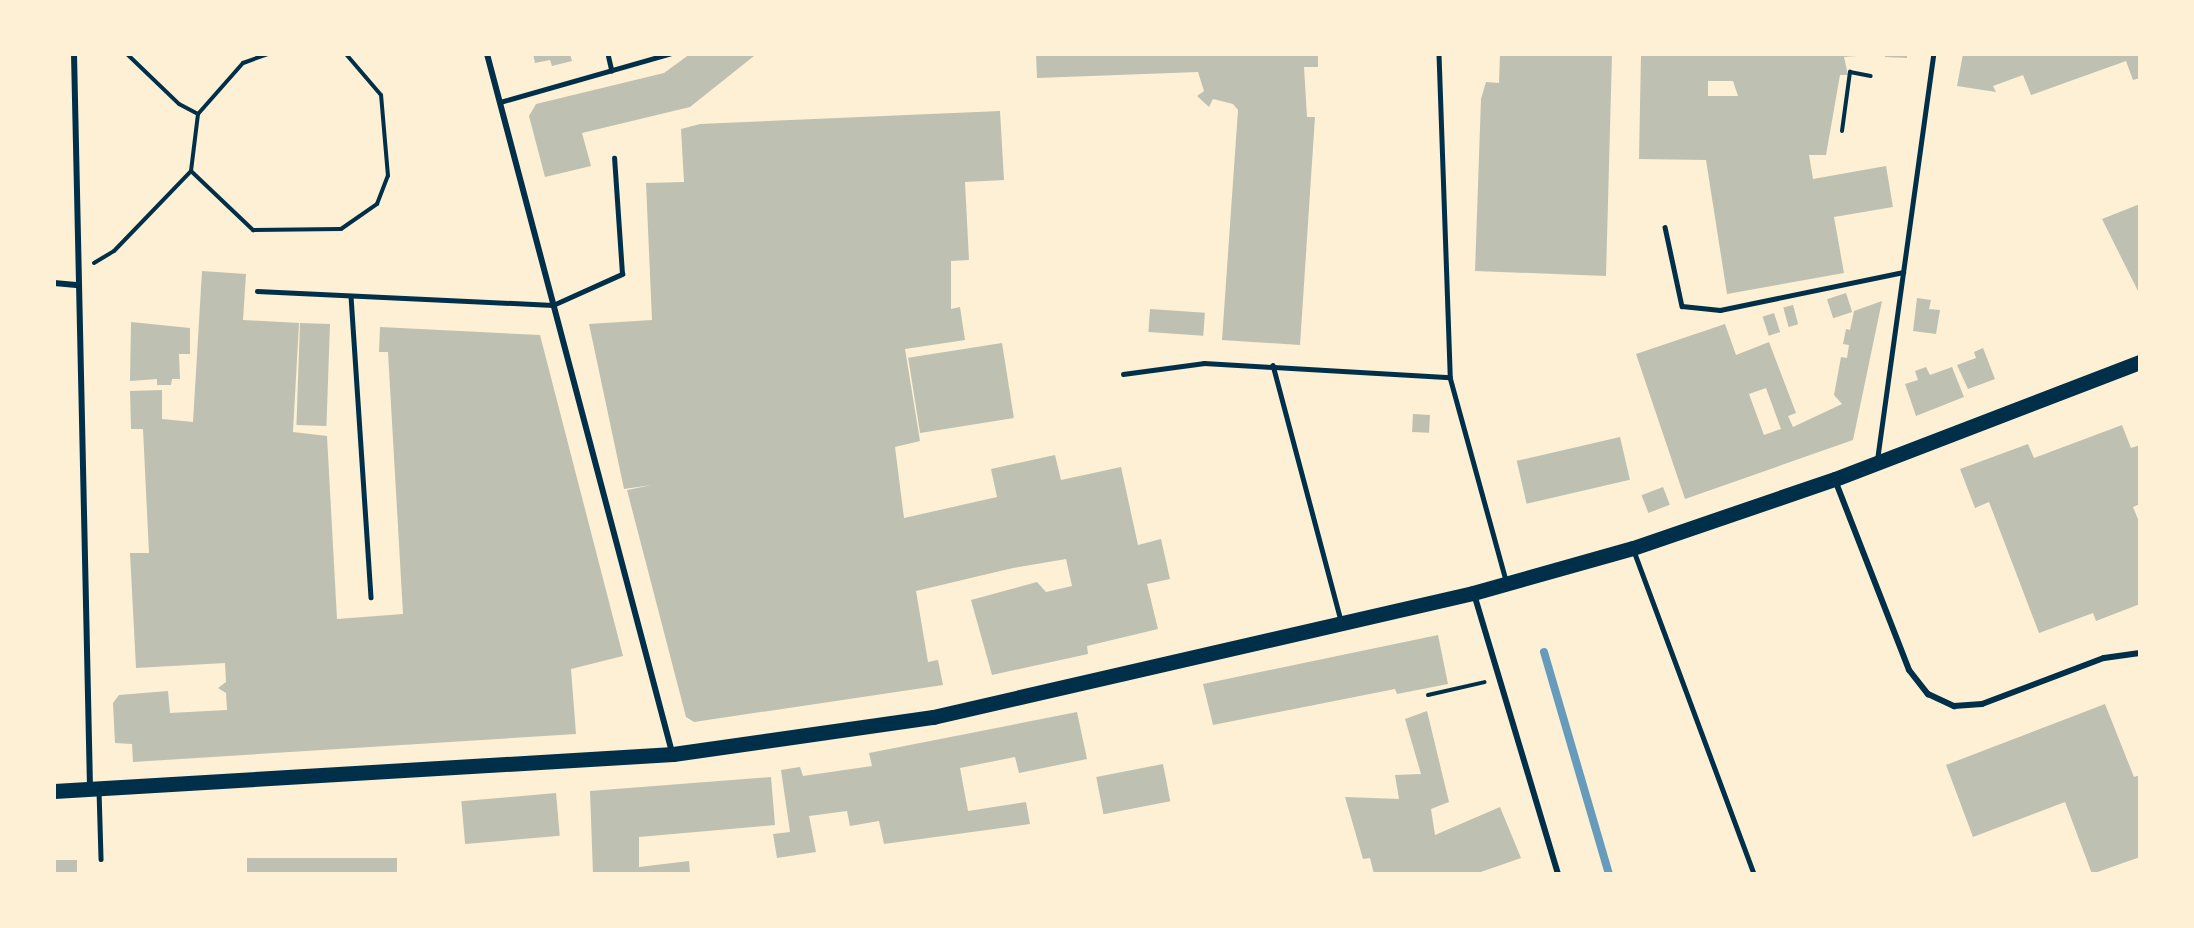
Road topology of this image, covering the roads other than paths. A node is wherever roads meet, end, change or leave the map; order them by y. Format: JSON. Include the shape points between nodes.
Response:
{"nodes":[{"id":1,"x":74,"y":54,"type":"edge"},
{"id":2,"x":487,"y":54,"type":"edge"},
{"id":3,"x":608,"y":54,"type":"edge"},
{"id":4,"x":669,"y":54,"type":"edge"},
{"id":5,"x":1439,"y":54,"type":"edge"},
{"id":6,"x":1933,"y":54,"type":"edge"},
{"id":7,"x":612,"y":72,"type":"junction"},
{"id":8,"x":500,"y":102,"type":"junction"},
{"id":9,"x":614,"y":158,"type":"dead end"},
{"id":10,"x":1665,"y":227,"type":"dead end"},
{"id":11,"x":1903,"y":272,"type":"junction"},
{"id":12,"x":54,"y":283,"type":"edge"},
{"id":13,"x":79,"y":285,"type":"junction"},
{"id":14,"x":257,"y":291,"type":"dead end"},
{"id":15,"x":351,"y":296,"type":"junction"},
{"id":16,"x":553,"y":305,"type":"junction"},
{"id":17,"x":2140,"y":362,"type":"edge"},
{"id":18,"x":1273,"y":365,"type":"junction"},
{"id":19,"x":1123,"y":374,"type":"dead end"},
{"id":20,"x":1450,"y":377,"type":"junction"},
{"id":21,"x":1877,"y":463,"type":"junction"},
{"id":22,"x":1835,"y":479,"type":"junction"},
{"id":23,"x":1633,"y":548,"type":"junction"},
{"id":24,"x":1507,"y":584,"type":"junction"},
{"id":25,"x":1473,"y":593,"type":"junction"},
{"id":26,"x":371,"y":597,"type":"dead end"},
{"id":27,"x":1342,"y":624,"type":"junction"},
{"id":28,"x":2140,"y":653,"type":"edge"},
{"id":29,"x":673,"y":754,"type":"junction"},
{"id":30,"x":54,"y":791,"type":"edge"},
{"id":31,"x":94,"y":791,"type":"junction"},
{"id":32,"x":101,"y":859,"type":"dead end"},
{"id":33,"x":1558,"y":874,"type":"edge"},
{"id":34,"x":1754,"y":874,"type":"edge"}],
"edges":[{"from":1,"to":13,"type":"street"},
{"from":2,"to":8,"type":"street"},
{"from":3,"to":7,"type":"lane"},
{"from":4,"to":7,"type":"lane"},
{"from":5,"to":20,"type":"lane"},
{"from":6,"to":11,"type":"lane"},
{"from":7,"to":8,"type":"lane"},
{"from":8,"to":16,"type":"street"},
{"from":9,"to":16,"type":"lane","via":[[622,274]]},
{"from":10,"to":11,"type":"lane","via":[[1682,306],[1720,309]]},
{"from":11,"to":21,"type":"lane"},
{"from":12,"to":13,"type":"street"},
{"from":13,"to":31,"type":"street"},
{"from":14,"to":15,"type":"lane"},
{"from":15,"to":16,"type":"lane"},
{"from":15,"to":26,"type":"lane"},
{"from":16,"to":29,"type":"street"},
{"from":17,"to":21,"type":"main road"},
{"from":18,"to":19,"type":"lane","via":[[1204,363]]},
{"from":18,"to":20,"type":"lane"},
{"from":18,"to":27,"type":"lane"},
{"from":20,"to":24,"type":"lane"},
{"from":21,"to":22,"type":"main road"},
{"from":22,"to":23,"type":"main road"},
{"from":22,"to":28,"type":"street","via":[[1909,670],[1928,694],[1954,705],[1982,704],[2104,658]]},
{"from":23,"to":24,"type":"main road"},
{"from":23,"to":34,"type":"lane"},
{"from":24,"to":25,"type":"main road"},
{"from":25,"to":27,"type":"main road"},
{"from":25,"to":33,"type":"street"},
{"from":27,"to":29,"type":"main road","via":[[933,717]]},
{"from":29,"to":31,"type":"main road"},
{"from":30,"to":31,"type":"main road"},
{"from":31,"to":32,"type":"lane"}]}
